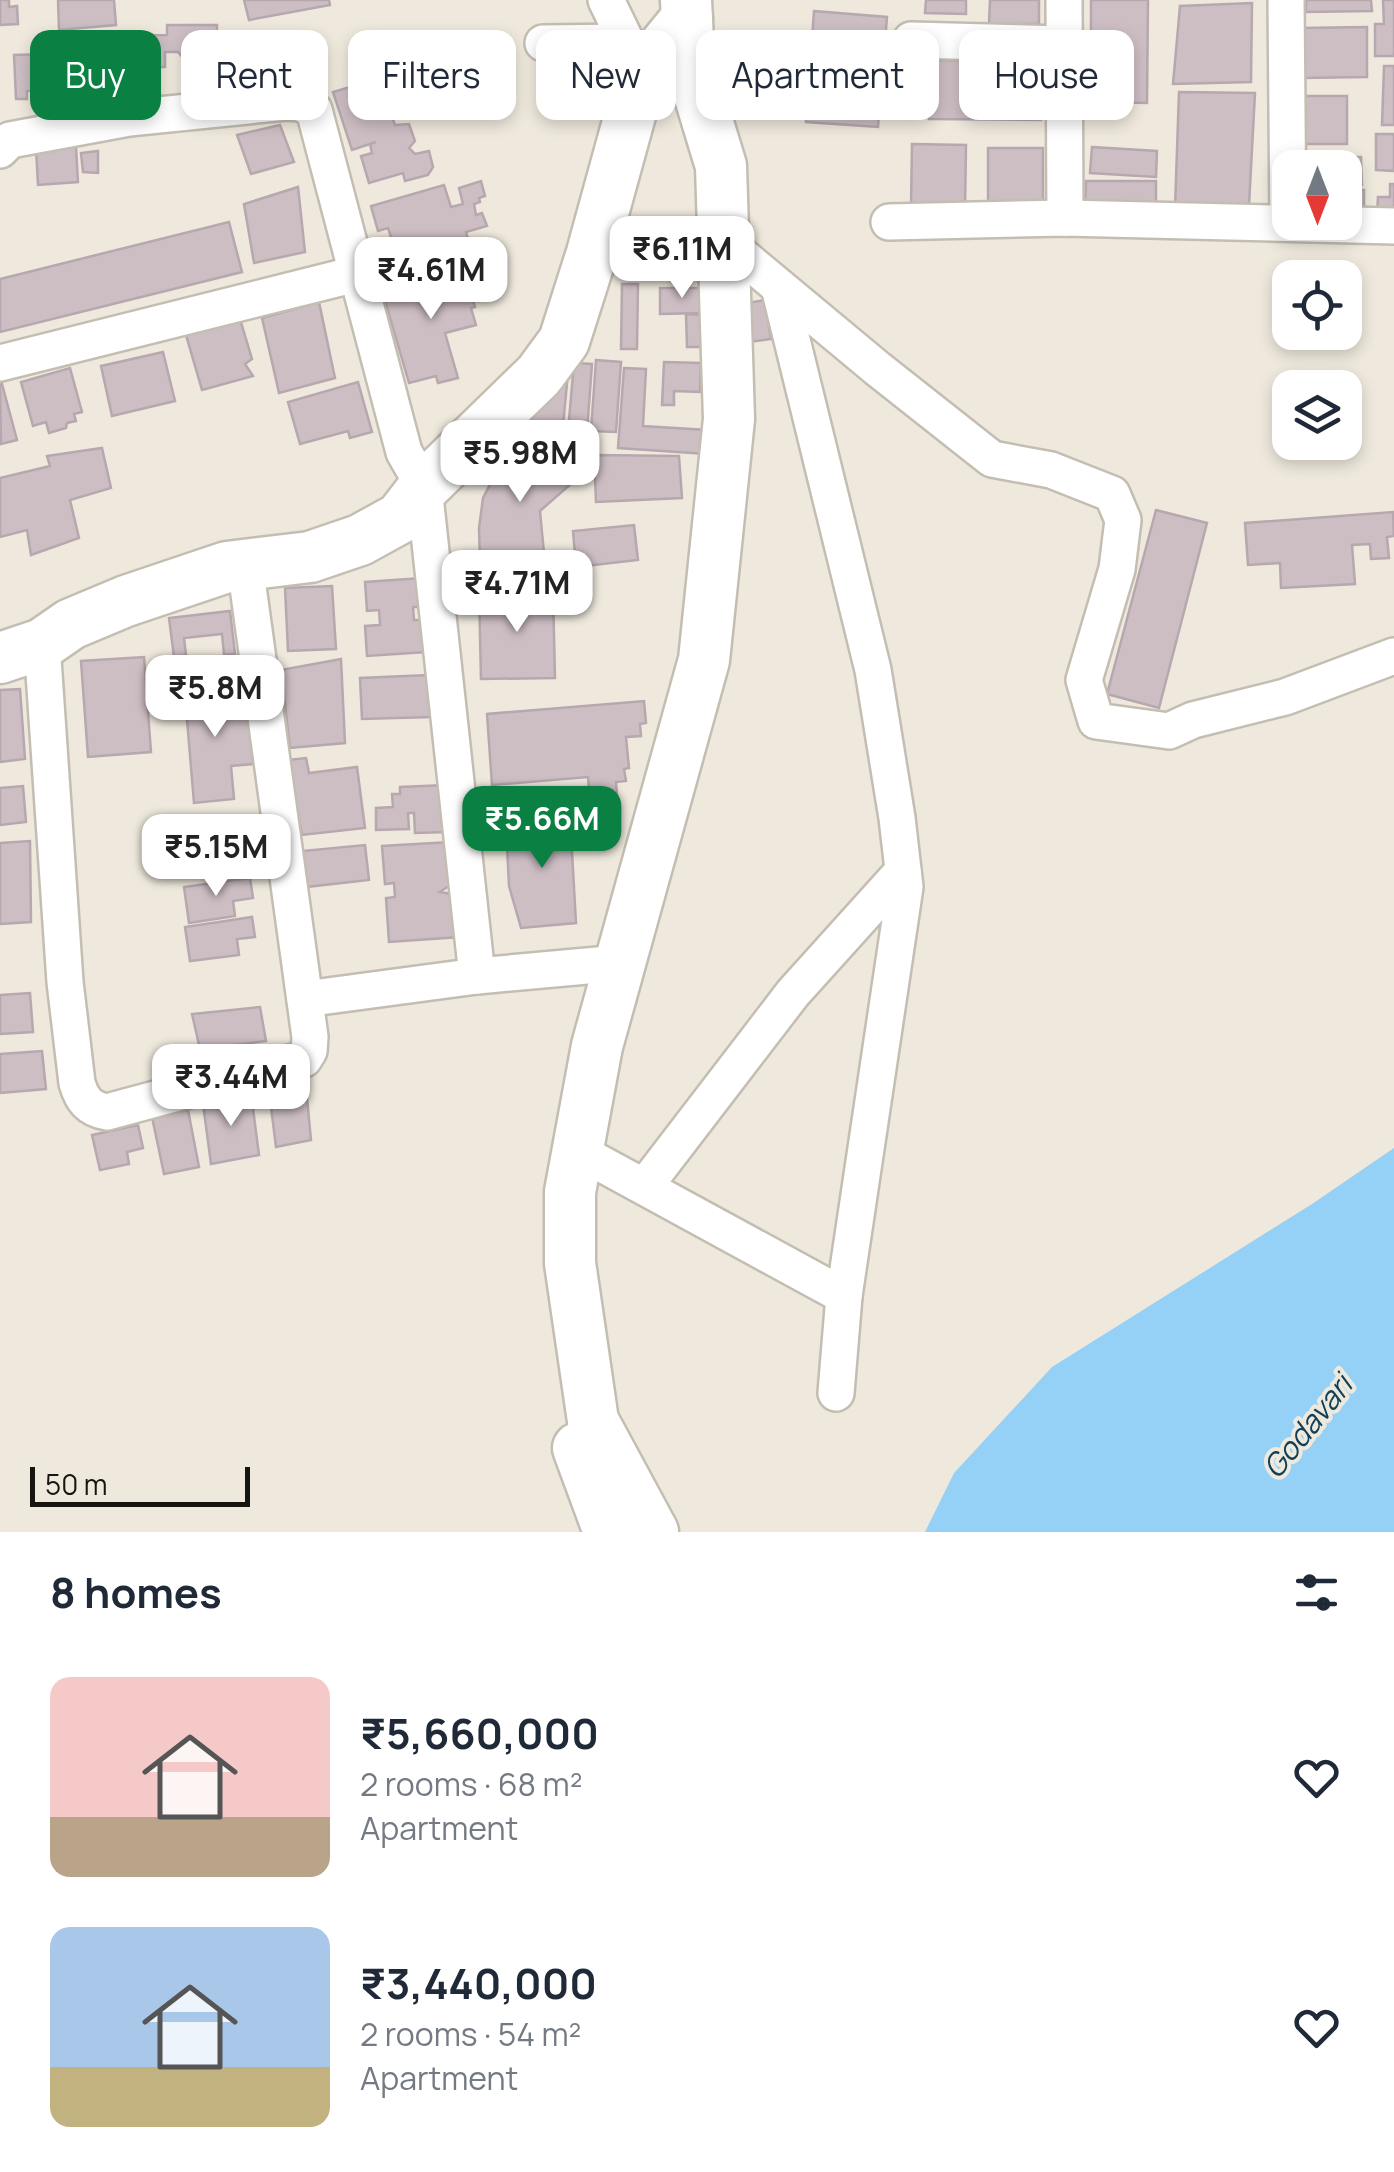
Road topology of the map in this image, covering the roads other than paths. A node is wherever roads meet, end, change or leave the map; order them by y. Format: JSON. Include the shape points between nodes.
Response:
{"nodes":[{"id":1,"x":606,"y":0,"type":"edge"},
{"id":2,"x":1064,"y":0,"type":"edge"},
{"id":3,"x":1286,"y":0,"type":"edge"},
{"id":4,"x":686,"y":9,"type":"edge"},
{"id":5,"x":621,"y":30,"type":"edge"},
{"id":6,"x":1063,"y":30,"type":"edge"},
{"id":7,"x":629,"y":120,"type":"edge"},
{"id":8,"x":1064,"y":120,"type":"edge"},
{"id":9,"x":0,"y":150,"type":"edge"},
{"id":10,"x":1287,"y":150,"type":"edge"},
{"id":11,"x":1065,"y":218,"type":"junction"},
{"id":12,"x":890,"y":222,"type":"dead end"},
{"id":13,"x":1272,"y":223,"type":"edge"},
{"id":14,"x":1362,"y":225,"type":"edge"},
{"id":15,"x":1394,"y":226,"type":"edge"},
{"id":16,"x":723,"y":240,"type":"junction"},
{"id":17,"x":356,"y":274,"type":"junction"},
{"id":18,"x":780,"y":287,"type":"junction"},
{"id":19,"x":0,"y":363,"type":"edge"},
{"id":20,"x":424,"y":487,"type":"junction"},
{"id":21,"x":245,"y":565,"type":"junction"},
{"id":22,"x":21,"y":651,"type":"edge"},
{"id":23,"x":1394,"y":656,"type":"edge"},
{"id":24,"x":903,"y":871,"type":"junction"},
{"id":25,"x":620,"y":963,"type":"junction"},
{"id":26,"x":477,"y":976,"type":"junction"},
{"id":27,"x":306,"y":999,"type":"junction"},
{"id":28,"x":578,"y":1150,"type":"junction"},
{"id":29,"x":645,"y":1186,"type":"junction"},
{"id":30,"x":570,"y":1263,"type":"junction"},
{"id":31,"x":844,"y":1296,"type":"junction"},
{"id":32,"x":836,"y":1392,"type":"dead end"},
{"id":33,"x":610,"y":1532,"type":"edge"},
{"id":34,"x":654,"y":1532,"type":"edge"}],
"edges":[{"from":1,"to":5,"type":"street"},
{"from":2,"to":6,"type":"street"},
{"from":3,"to":10,"type":"street"},
{"from":4,"to":16,"type":"street","via":[[689,61],[721,166]]},
{"from":7,"to":20,"type":"street","via":[[564,341]]},
{"from":8,"to":11,"type":"street"},
{"from":9,"to":17,"type":"street","via":[[10,140],[128,118],[301,103],[314,110]]},
{"from":11,"to":12,"type":"street"},
{"from":11,"to":13,"type":"street"},
{"from":14,"to":15,"type":"street"},
{"from":16,"to":18,"type":"street"},
{"from":16,"to":25,"type":"street","via":[[729,419],[704,660]]},
{"from":17,"to":19,"type":"street"},
{"from":17,"to":20,"type":"street","via":[[404,452]]},
{"from":18,"to":23,"type":"street","via":[[992,458],[1051,470],[1112,494],[1123,520],[1117,569],[1084,680],[1096,721],[1169,730]]},
{"from":18,"to":24,"type":"street","via":[[873,670]]},
{"from":20,"to":21,"type":"street","via":[[400,518],[360,540],[310,557]]},
{"from":20,"to":26,"type":"street"},
{"from":21,"to":22,"type":"street","via":[[126,601]]},
{"from":21,"to":27,"type":"street"},
{"from":22,"to":27,"type":"street","via":[[77,1083],[88,1106],[107,1112],[304,1059],[310,1037]]},
{"from":24,"to":29,"type":"street","via":[[793,994]]},
{"from":24,"to":31,"type":"street"},
{"from":25,"to":26,"type":"street"},
{"from":25,"to":28,"type":"street"},
{"from":26,"to":27,"type":"street"},
{"from":28,"to":29,"type":"street"},
{"from":28,"to":30,"type":"street","via":[[570,1192]]},
{"from":29,"to":31,"type":"street"},
{"from":30,"to":33,"type":"street","via":[[568,1342],[578,1448]]},
{"from":30,"to":34,"type":"street","via":[[593,1421]]},
{"from":31,"to":32,"type":"street"}]}
